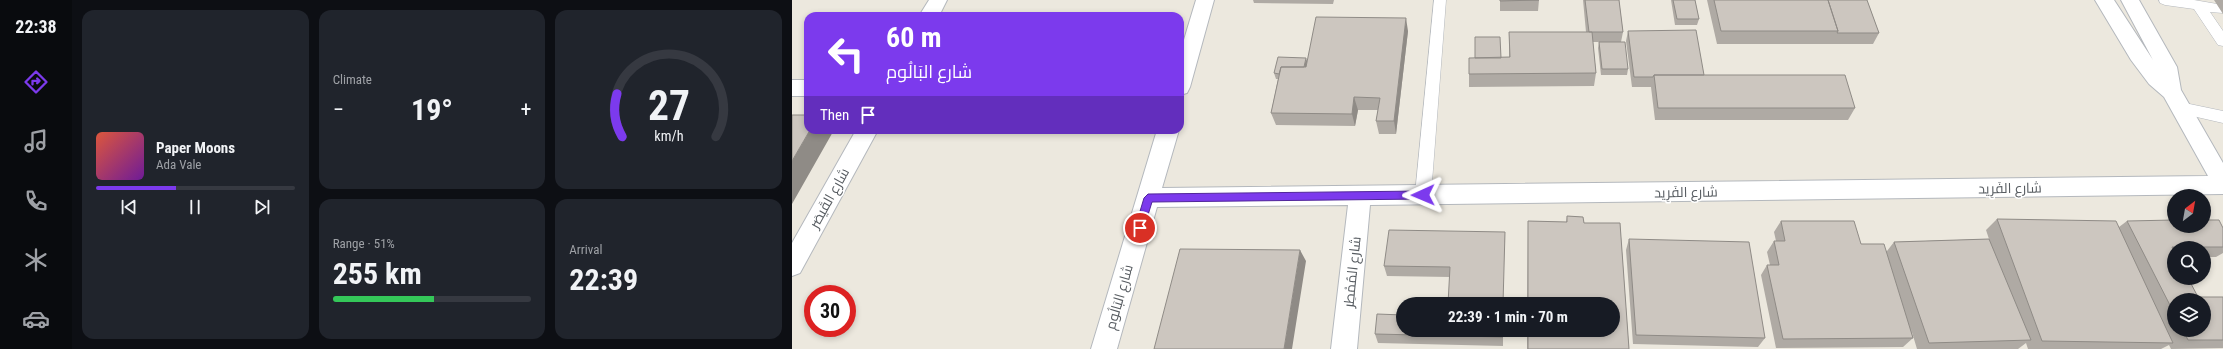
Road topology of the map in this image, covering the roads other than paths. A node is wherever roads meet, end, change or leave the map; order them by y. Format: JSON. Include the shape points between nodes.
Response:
{"nodes":[{"id":1,"x":938,"y":0,"type":"edge"},
{"id":2,"x":1205,"y":0,"type":"edge"},
{"id":3,"x":1440,"y":0,"type":"edge"},
{"id":4,"x":2104,"y":0,"type":"edge"},
{"id":5,"x":2130,"y":0,"type":"edge"},
{"id":6,"x":2165,"y":0,"type":"edge"},
{"id":7,"x":2199,"y":7,"type":"junction"},
{"id":8,"x":2220,"y":9,"type":"dead end"},
{"id":9,"x":931,"y":12,"type":"edge"},
{"id":10,"x":2223,"y":41,"type":"edge"},
{"id":11,"x":1184,"y":73,"type":"edge"},
{"id":12,"x":792,"y":88,"type":"edge"},
{"id":13,"x":804,"y":88,"type":"edge"},
{"id":14,"x":2175,"y":100,"type":"junction"},
{"id":15,"x":2223,"y":117,"type":"edge"},
{"id":16,"x":864,"y":134,"type":"edge"},
{"id":17,"x":1167,"y":134,"type":"edge"},
{"id":18,"x":2223,"y":184,"type":"edge"},
{"id":19,"x":1423,"y":195,"type":"junction"},
{"id":20,"x":1360,"y":196,"type":"junction"},
{"id":21,"x":1148,"y":198,"type":"junction"},
{"id":22,"x":792,"y":265,"type":"edge"},
{"id":23,"x":1104,"y":349,"type":"edge"},
{"id":24,"x":1344,"y":349,"type":"edge"}],
"edges":[{"from":1,"to":9,"type":"street"},
{"from":2,"to":11,"type":"street"},
{"from":3,"to":19,"type":"lane"},
{"from":4,"to":14,"type":"street","via":[[2138,54]]},
{"from":5,"to":14,"type":"street","via":[[2167,67]]},
{"from":6,"to":7,"type":"lane"},
{"from":7,"to":8,"type":"lane"},
{"from":7,"to":10,"type":"lane"},
{"from":12,"to":13,"type":"street"},
{"from":14,"to":15,"type":"lane"},
{"from":14,"to":18,"type":"street"},
{"from":16,"to":22,"type":"street","name":"شارع القَيصَر"},
{"from":17,"to":21,"type":"street","name":"شارع البَالُوم"},
{"from":18,"to":19,"type":"street","name":"شارع الفَرِيد"},
{"from":19,"to":20,"type":"street","name":"شارع الفَرِيد"},
{"from":20,"to":21,"type":"street","name":"شارع الفَرِيد"},
{"from":20,"to":24,"type":"street","name":"شارع المُمْطِر"},
{"from":21,"to":23,"type":"street","name":"شارع البَالُوم"}]}
